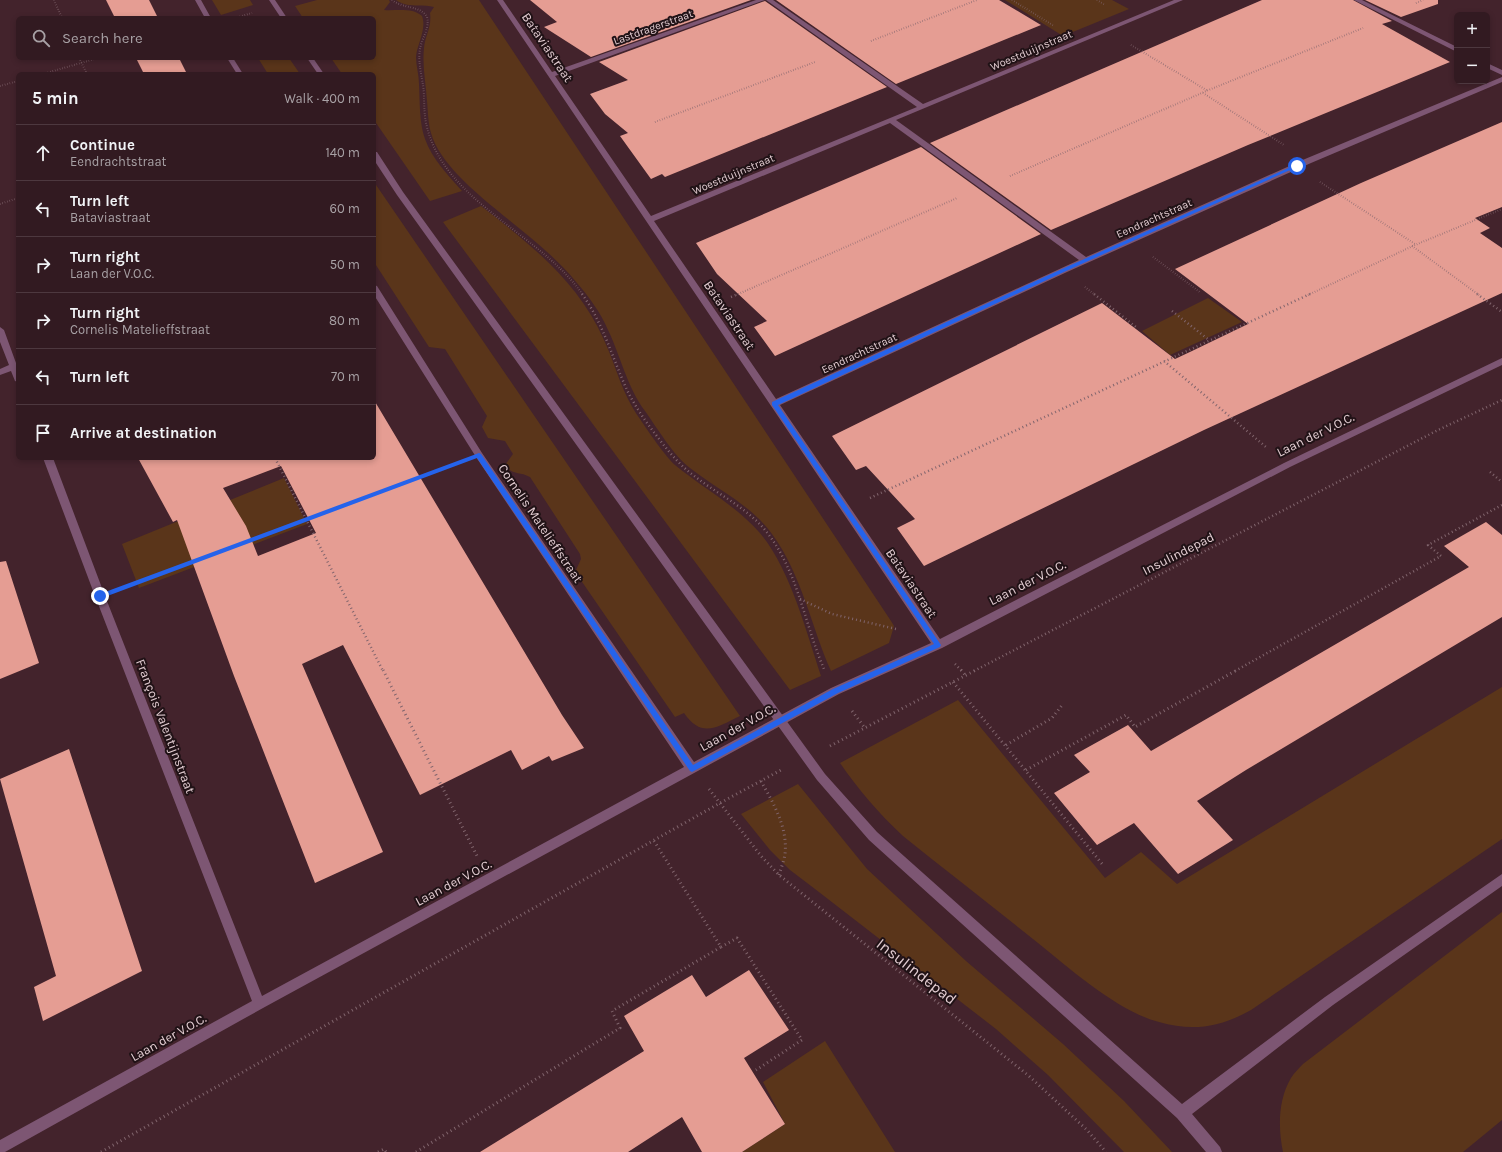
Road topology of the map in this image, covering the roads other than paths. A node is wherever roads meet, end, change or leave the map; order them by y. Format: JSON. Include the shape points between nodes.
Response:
{"nodes":[{"id":1,"x":198,"y":0,"type":"edge"},
{"id":2,"x":272,"y":0,"type":"edge"},
{"id":3,"x":500,"y":0,"type":"edge"},
{"id":4,"x":762,"y":0,"type":"edge"},
{"id":5,"x":769,"y":0,"type":"edge"},
{"id":6,"x":1180,"y":0,"type":"edge"},
{"id":7,"x":1357,"y":0,"type":"edge"},
{"id":8,"x":207,"y":16,"type":"edge"},
{"id":9,"x":283,"y":16,"type":"edge"},
{"id":10,"x":1454,"y":48,"type":"edge"},
{"id":11,"x":231,"y":60,"type":"edge"},
{"id":12,"x":311,"y":60,"type":"edge"},
{"id":13,"x":1490,"y":67,"type":"edge"},
{"id":14,"x":239,"y":72,"type":"edge"},
{"id":15,"x":320,"y":72,"type":"edge"},
{"id":16,"x":1502,"y":73,"type":"edge"},
{"id":17,"x":551,"y":75,"type":"junction"},
{"id":18,"x":1502,"y":79,"type":"edge"},
{"id":19,"x":922,"y":107,"type":"junction"},
{"id":20,"x":891,"y":120,"type":"junction"},
{"id":21,"x":376,"y":157,"type":"edge"},
{"id":22,"x":649,"y":220,"type":"junction"},
{"id":23,"x":1086,"y":261,"type":"junction"},
{"id":24,"x":376,"y":291,"type":"edge"},
{"id":25,"x":0,"y":330,"type":"edge"},
{"id":26,"x":1502,"y":361,"type":"edge"},
{"id":27,"x":16,"y":366,"type":"edge"},
{"id":28,"x":0,"y":372,"type":"edge"},
{"id":29,"x":774,"y":404,"type":"junction"},
{"id":30,"x":49,"y":460,"type":"edge"},
{"id":31,"x":938,"y":645,"type":"junction"},
{"id":32,"x":781,"y":721,"type":"junction"},
{"id":33,"x":692,"y":769,"type":"junction"},
{"id":34,"x":1502,"y":879,"type":"edge"},
{"id":35,"x":259,"y":1004,"type":"junction"},
{"id":36,"x":1182,"y":1113,"type":"junction"},
{"id":37,"x":0,"y":1147,"type":"edge"},
{"id":38,"x":1215,"y":1152,"type":"edge"}],
"edges":[{"from":1,"to":8,"type":"street"},
{"from":2,"to":9,"type":"street"},
{"from":3,"to":17,"type":"street","name":"Bataviastraat"},
{"from":4,"to":17,"type":"street","name":"Lastdragerstraat"},
{"from":5,"to":19,"type":"street"},
{"from":6,"to":19,"type":"street","name":"Woestduijnstraat"},
{"from":7,"to":10,"type":"street"},
{"from":11,"to":14,"type":"street"},
{"from":12,"to":15,"type":"street"},
{"from":13,"to":16,"type":"street"},
{"from":17,"to":22,"type":"street","name":"Bataviastraat"},
{"from":18,"to":23,"type":"street","name":"Eendrachtstraat","via":[[1308,161]]},
{"from":19,"to":20,"type":"street","name":"Woestduijnstraat"},
{"from":20,"to":22,"type":"street","name":"Woestduijnstraat"},
{"from":20,"to":23,"type":"street"},
{"from":21,"to":32,"type":"street"},
{"from":22,"to":29,"type":"street","name":"Bataviastraat"},
{"from":23,"to":29,"type":"street","name":"Eendrachtstraat"},
{"from":24,"to":33,"type":"street","name":"Cornelis Matelieffstraat","via":[[479,455]]},
{"from":25,"to":27,"type":"street"},
{"from":26,"to":31,"type":"street","name":"Laan der V.O.C.","via":[[1287,465]]},
{"from":27,"to":28,"type":"street"},
{"from":29,"to":31,"type":"street","name":"Bataviastraat"},
{"from":30,"to":35,"type":"street","name":"François Valentijnstraat"},
{"from":31,"to":32,"type":"street","name":"Laan der V.O.C.","via":[[835,691]]},
{"from":32,"to":33,"type":"street","name":"Laan der V.O.C."},
{"from":32,"to":36,"type":"street","via":[[821,777],[872,836]]},
{"from":33,"to":35,"type":"street","name":"Laan der V.O.C."},
{"from":34,"to":36,"type":"street","via":[[1329,1001]]},
{"from":35,"to":37,"type":"street","name":"Laan der V.O.C."},
{"from":36,"to":38,"type":"street"}]}
